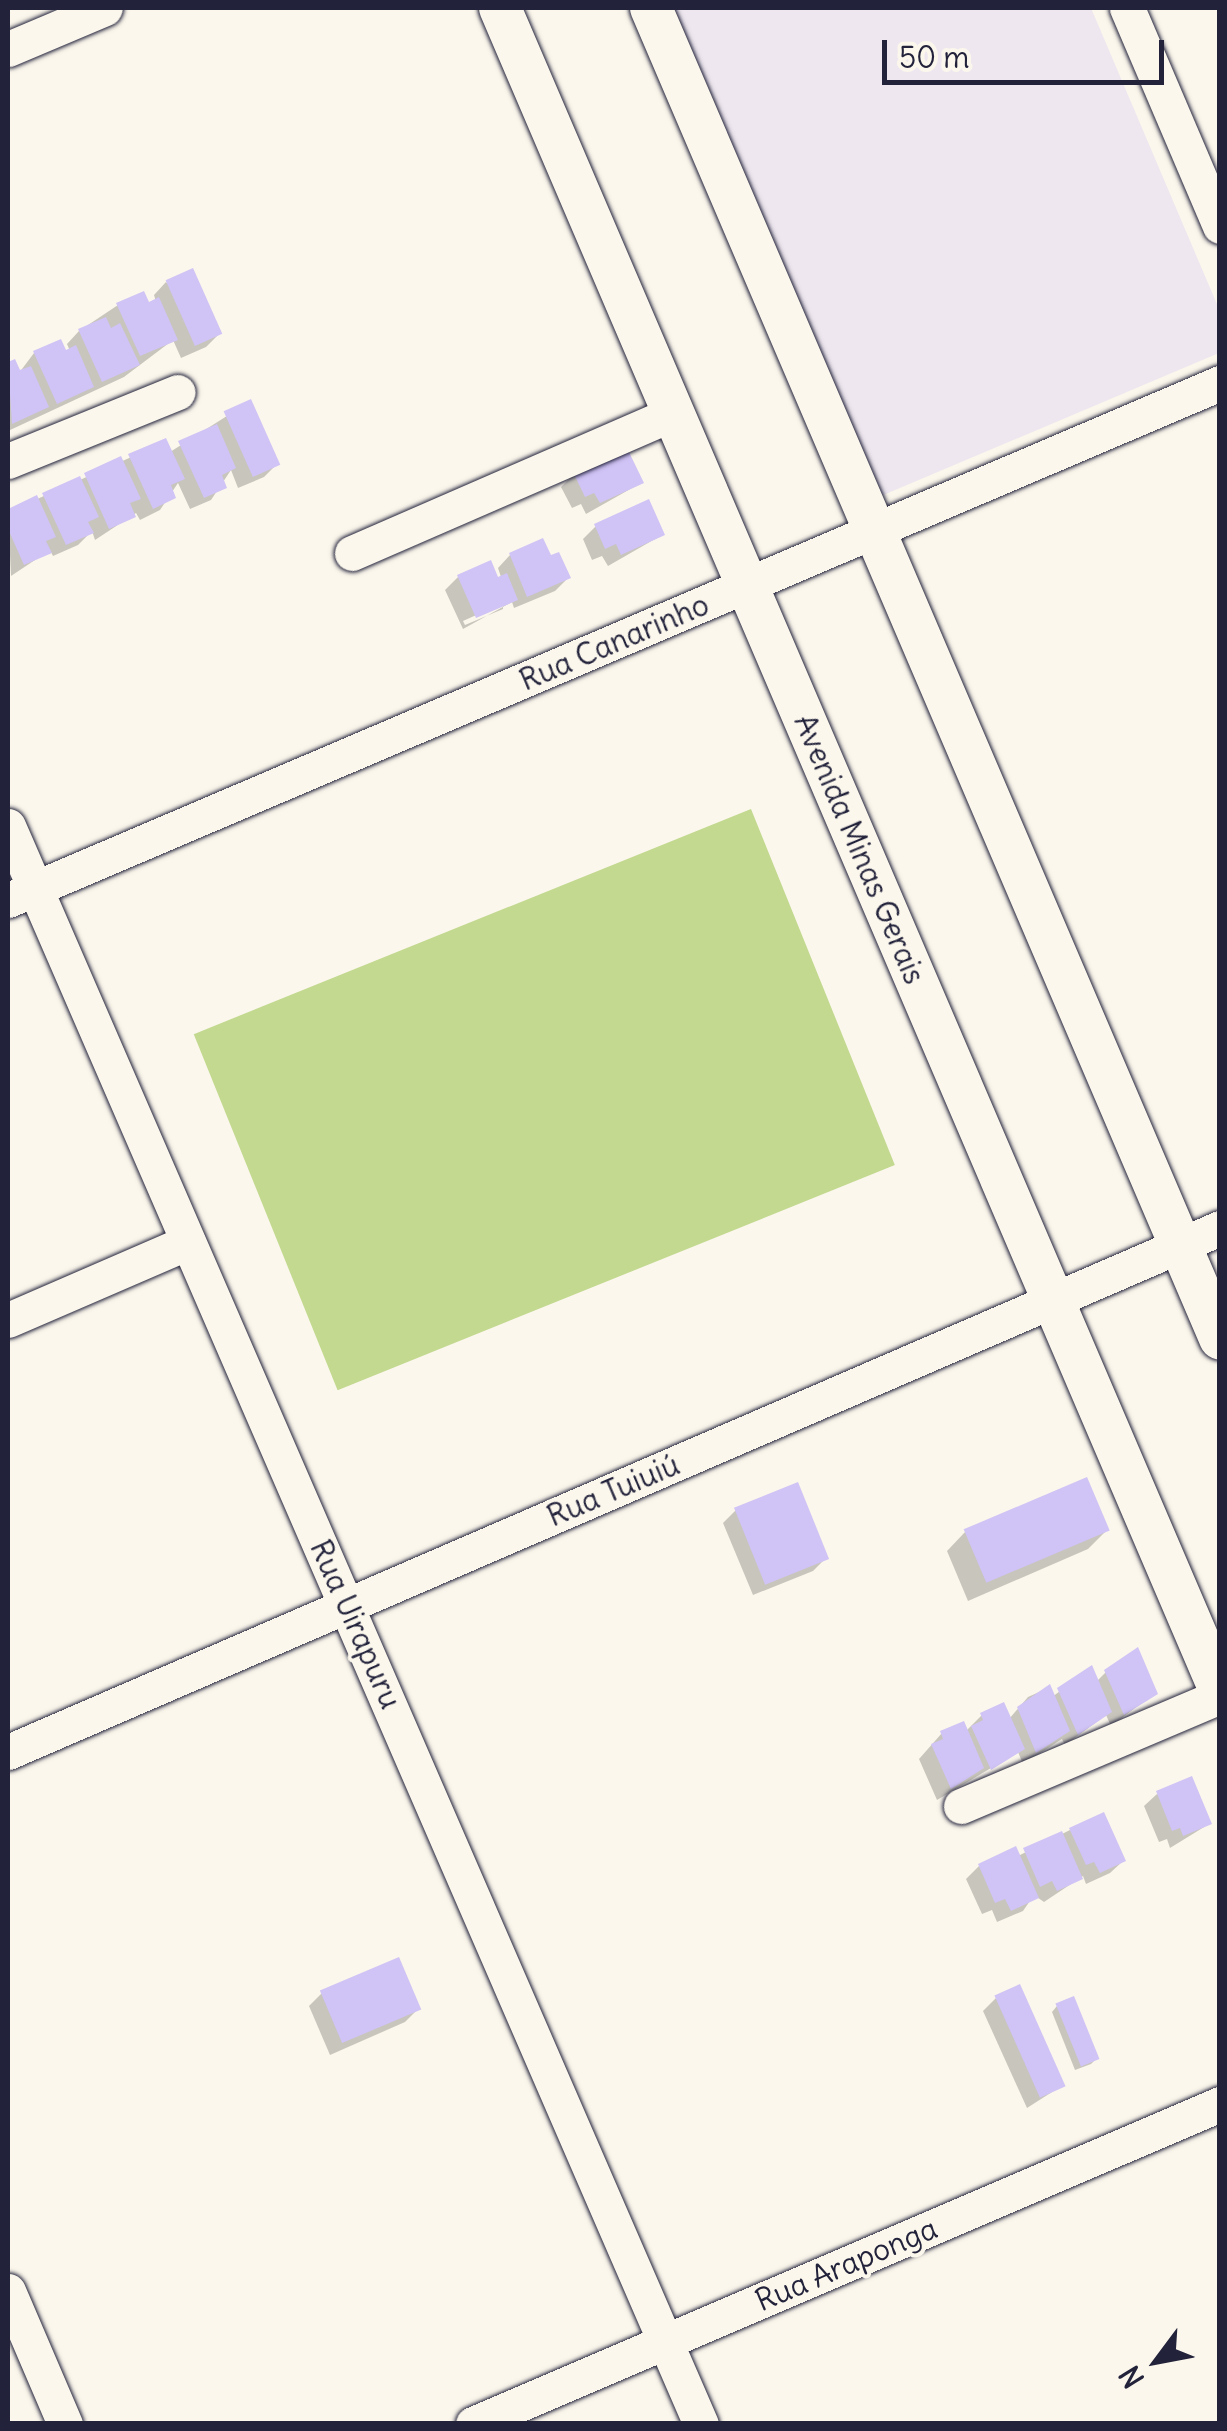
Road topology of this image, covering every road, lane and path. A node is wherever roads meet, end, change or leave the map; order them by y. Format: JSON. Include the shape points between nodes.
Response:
{"nodes":[{"id":1,"x":104,"y":8,"type":"edge"},
{"id":2,"x":500,"y":8,"type":"edge"},
{"id":3,"x":651,"y":8,"type":"edge"},
{"id":4,"x":1126,"y":8,"type":"edge"},
{"id":5,"x":8,"y":50,"type":"edge"},
{"id":6,"x":1220,"y":226,"type":"edge"},
{"id":7,"x":1220,"y":383,"type":"edge"},
{"id":8,"x":178,"y":392,"type":"dead end"},
{"id":9,"x":674,"y":413,"type":"junction"},
{"id":10,"x":8,"y":461,"type":"edge"},
{"id":11,"x":875,"y":530,"type":"junction"},
{"id":12,"x":352,"y":552,"type":"dead end"},
{"id":13,"x":747,"y":585,"type":"junction"},
{"id":14,"x":8,"y":826,"type":"edge"},
{"id":15,"x":21,"y":894,"type":"edge"},
{"id":16,"x":1220,"y":1228,"type":"edge"},
{"id":17,"x":188,"y":1242,"type":"junction"},
{"id":18,"x":1198,"y":1273,"type":"edge"},
{"id":19,"x":1053,"y":1300,"type":"junction"},
{"id":20,"x":8,"y":1320,"type":"edge"},
{"id":21,"x":1220,"y":1338,"type":"edge"},
{"id":22,"x":348,"y":1604,"type":"junction"},
{"id":23,"x":1220,"y":1693,"type":"edge"},
{"id":24,"x":8,"y":1752,"type":"edge"},
{"id":25,"x":961,"y":1806,"type":"dead end"},
{"id":26,"x":1220,"y":2104,"type":"edge"},
{"id":27,"x":8,"y":2291,"type":"edge"},
{"id":28,"x":665,"y":2341,"type":"junction"},
{"id":29,"x":65,"y":2424,"type":"edge"},
{"id":30,"x":472,"y":2424,"type":"edge"},
{"id":31,"x":700,"y":2424,"type":"edge"}],
"edges":[{"from":1,"to":5,"type":"street"},
{"from":2,"to":9,"type":"street","name":"Avenida Minas Gerais"},
{"from":3,"to":11,"type":"street"},
{"from":4,"to":6,"type":"street"},
{"from":7,"to":11,"type":"street","name":"Rua Canarinho"},
{"from":8,"to":10,"type":"street"},
{"from":9,"to":12,"type":"street"},
{"from":9,"to":13,"type":"street","name":"Avenida Minas Gerais"},
{"from":11,"to":13,"type":"street","name":"Rua Canarinho"},
{"from":11,"to":18,"type":"street"},
{"from":13,"to":15,"type":"street","name":"Rua Canarinho"},
{"from":13,"to":19,"type":"street","name":"Avenida Minas Gerais"},
{"from":14,"to":15,"type":"street","name":"Rua Uirapuru"},
{"from":15,"to":17,"type":"street","name":"Rua Uirapuru"},
{"from":16,"to":18,"type":"street","name":"Rua Tuiuiú"},
{"from":17,"to":20,"type":"street"},
{"from":17,"to":22,"type":"street","name":"Rua Uirapuru"},
{"from":18,"to":19,"type":"street","name":"Rua Tuiuiú"},
{"from":18,"to":21,"type":"street"},
{"from":19,"to":22,"type":"street","name":"Rua Tuiuiú"},
{"from":19,"to":23,"type":"street","name":"Avenida Minas Gerais"},
{"from":22,"to":24,"type":"street","name":"Rua Tuiuiú"},
{"from":22,"to":28,"type":"street","name":"Rua Uirapuru"},
{"from":23,"to":25,"type":"street"},
{"from":26,"to":28,"type":"street","name":"Rua Araponga"},
{"from":27,"to":29,"type":"street"},
{"from":28,"to":30,"type":"street","name":"Rua Araponga"},
{"from":28,"to":31,"type":"street","name":"Rua Uirapuru"}]}
